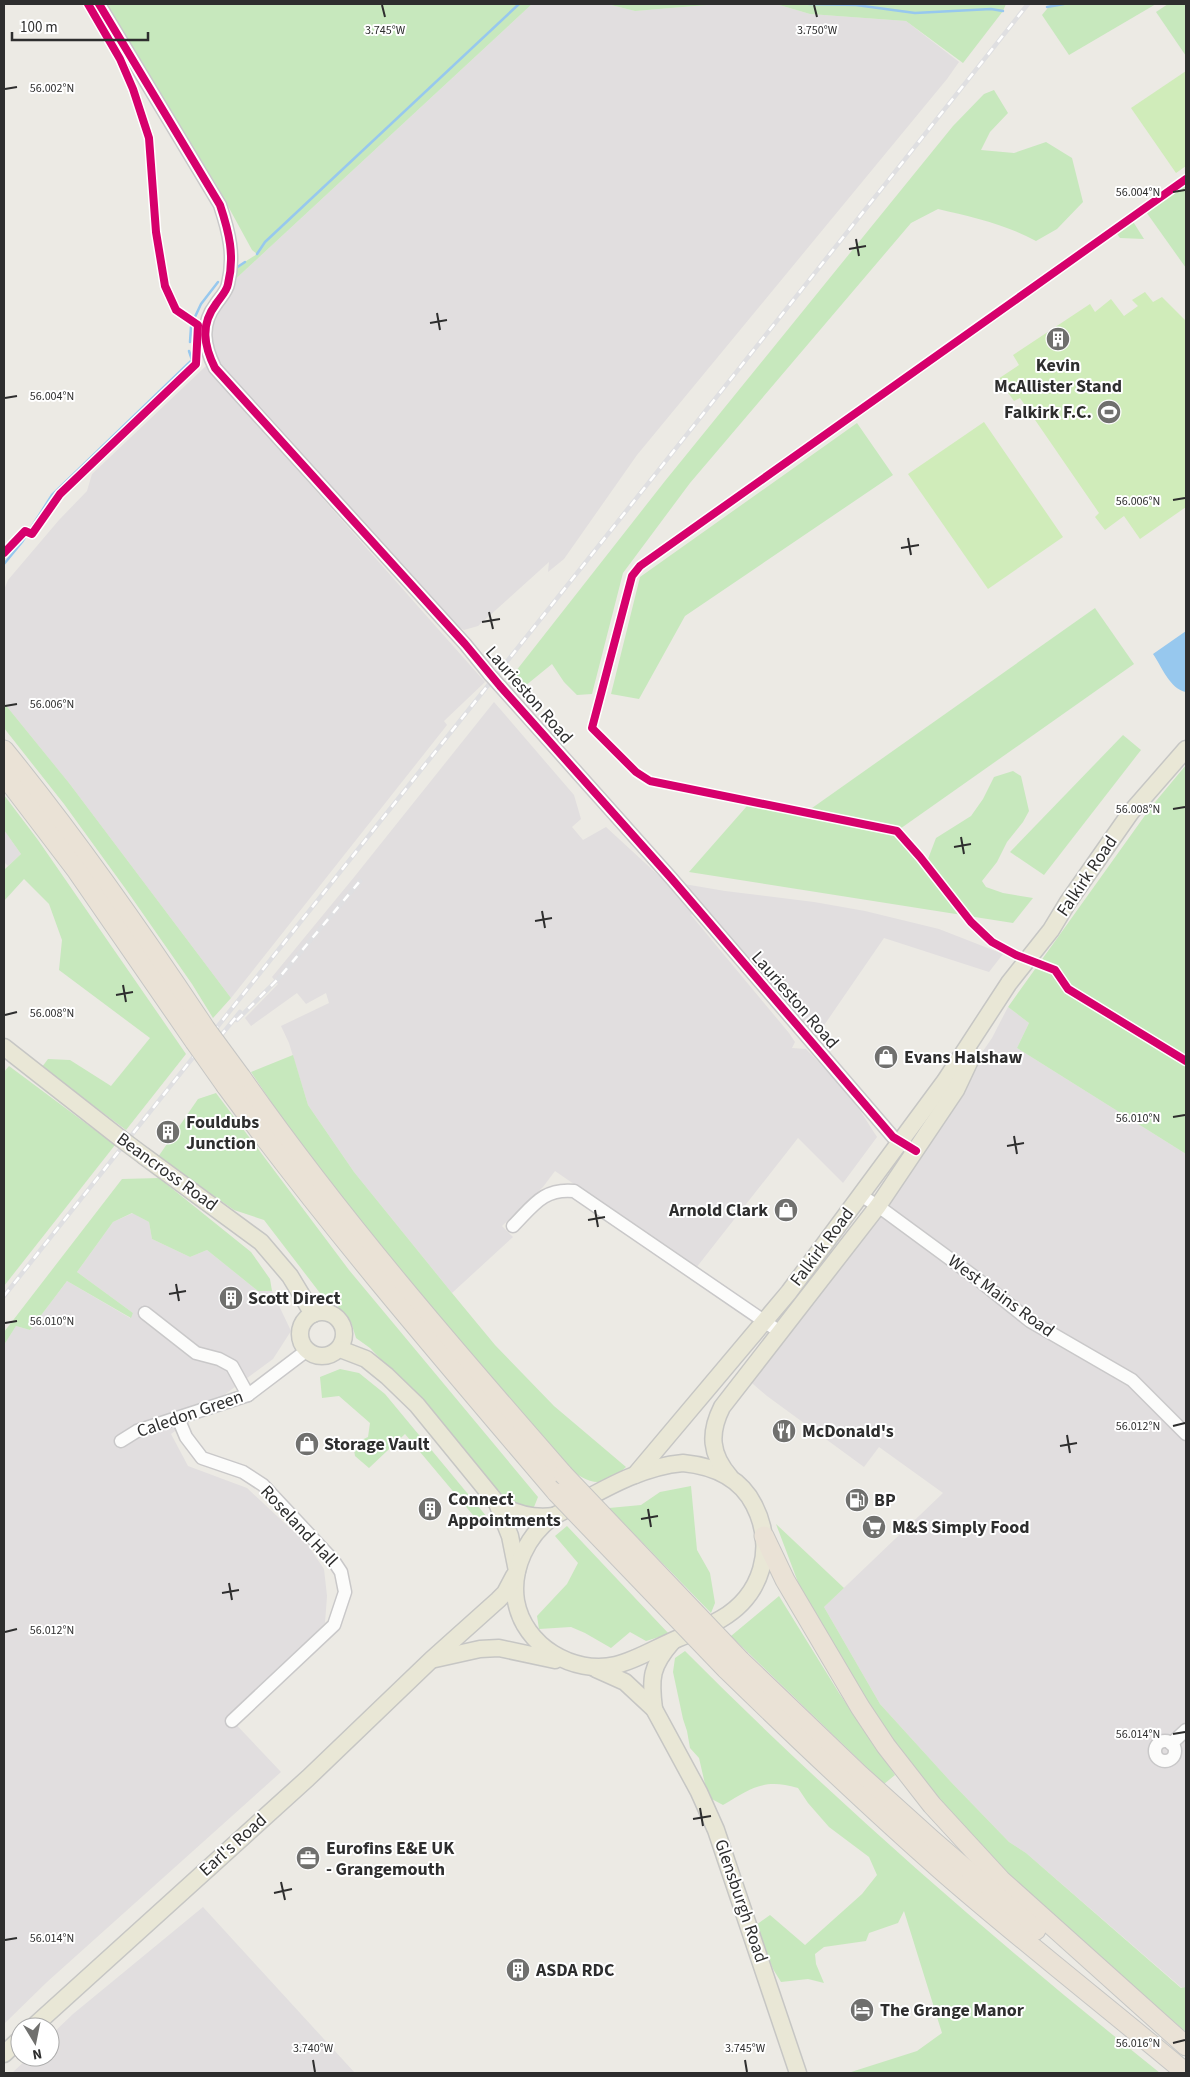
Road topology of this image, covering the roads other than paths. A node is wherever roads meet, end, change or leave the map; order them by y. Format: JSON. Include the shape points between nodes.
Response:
{"nodes":[{"id":1,"x":99,"y":4,"type":"edge"},
{"id":2,"x":1186,"y":749,"type":"edge"},
{"id":3,"x":4,"y":750,"type":"edge"},
{"id":4,"x":4,"y":775,"type":"edge"},
{"id":5,"x":993,"y":1008,"type":"junction"},
{"id":6,"x":200,"y":1035,"type":"junction"},
{"id":7,"x":4,"y":1047,"type":"edge"},
{"id":8,"x":234,"y":1082,"type":"junction"},
{"id":9,"x":900,"y":1143,"type":"junction"},
{"id":10,"x":916,"y":1151,"type":"junction"},
{"id":11,"x":860,"y":1195,"type":"junction"},
{"id":12,"x":878,"y":1206,"type":"junction"},
{"id":13,"x":513,"y":1226,"type":"dead end"},
{"id":14,"x":145,"y":1313,"type":"dead end"},
{"id":15,"x":313,"y":1314,"type":"junction"},
{"id":16,"x":765,"y":1322,"type":"junction"},
{"id":17,"x":780,"y":1332,"type":"junction"},
{"id":18,"x":340,"y":1349,"type":"junction"},
{"id":19,"x":306,"y":1351,"type":"junction"},
{"id":20,"x":248,"y":1395,"type":"junction"},
{"id":21,"x":178,"y":1418,"type":"junction"},
{"id":22,"x":1186,"y":1434,"type":"edge"},
{"id":23,"x":121,"y":1441,"type":"dead end"},
{"id":24,"x":635,"y":1475,"type":"junction"},
{"id":25,"x":730,"y":1477,"type":"junction"},
{"id":26,"x":497,"y":1503,"type":"junction"},
{"id":27,"x":554,"y":1516,"type":"junction"},
{"id":28,"x":764,"y":1536,"type":"junction"},
{"id":29,"x":516,"y":1572,"type":"junction"},
{"id":30,"x":675,"y":1640,"type":"junction"},
{"id":31,"x":431,"y":1660,"type":"junction"},
{"id":32,"x":733,"y":1664,"type":"junction"},
{"id":33,"x":583,"y":1666,"type":"junction"},
{"id":34,"x":654,"y":1708,"type":"junction"},
{"id":35,"x":232,"y":1721,"type":"dead end"},
{"id":36,"x":1186,"y":1730,"type":"edge"},
{"id":37,"x":1171,"y":1744,"type":"dead end"},
{"id":38,"x":44,"y":2017,"type":"edge"},
{"id":39,"x":1186,"y":2046,"type":"edge"},
{"id":40,"x":1186,"y":2052,"type":"edge"},
{"id":41,"x":798,"y":2073,"type":"edge"},
{"id":42,"x":1186,"y":2073,"type":"edge"}],
"edges":[{"from":1,"to":9,"type":"street","name":"Laurieston Road","bridge":true,"via":[[220,205],[228,230],[232,251],[228,286],[212,308],[204,334],[215,368],[471,651]]},
{"from":2,"to":5,"type":"main road","name":"Falkirk Road","via":[[1131,812],[1051,930]]},
{"from":3,"to":6,"type":"highway","via":[[175,981]]},
{"from":4,"to":6,"type":"highway"},
{"from":5,"to":9,"type":"main road","name":"Falkirk Road"},
{"from":5,"to":10,"type":"main road","name":"Falkirk Road","via":[[956,1090]]},
{"from":6,"to":8,"type":"highway","bridge":true},
{"from":7,"to":15,"type":"main road","name":"Beancross Road","bridge":true,"via":[[261,1242],[290,1276]]},
{"from":8,"to":32,"type":"highway","bridge":true,"via":[[450,1344]]},
{"from":8,"to":32,"type":"highway","bridge":true,"via":[[302,1188],[478,1403],[557,1493]]},
{"from":9,"to":10,"type":"street","name":"Laurieston Road"},
{"from":9,"to":11,"type":"main road","name":"Falkirk Road"},
{"from":10,"to":12,"type":"main road","name":"Falkirk Road"},
{"from":11,"to":12,"type":"street","name":"West Mains Road"},
{"from":11,"to":16,"type":"main road","name":"Falkirk Road"},
{"from":12,"to":17,"type":"main road","name":"Falkirk Road"},
{"from":12,"to":22,"type":"street","name":"West Mains Road","via":[[1030,1321],[1132,1380]]},
{"from":13,"to":16,"type":"street","via":[[552,1191],[574,1191]]},
{"from":14,"to":20,"type":"street","via":[[196,1353],[232,1366]]},
{"from":15,"to":18,"type":"main road","via":[[327,1312],[341,1321],[345,1332]]},
{"from":15,"to":19,"type":"main road","via":[[303,1322],[300,1330]]},
{"from":16,"to":17,"type":"street"},
{"from":16,"to":24,"type":"main road","name":"Falkirk Road"},
{"from":17,"to":25,"type":"main road","name":"Falkirk Road","via":[[716,1419],[715,1449]]},
{"from":18,"to":19,"type":"main road","via":[[323,1357]]},
{"from":18,"to":26,"type":"main road","via":[[366,1359],[417,1405]]},
{"from":19,"to":20,"type":"street","name":"Caledon Green"},
{"from":20,"to":21,"type":"street","name":"Caledon Green"},
{"from":21,"to":23,"type":"street","name":"Caledon Green","via":[[137,1431]]},
{"from":21,"to":35,"type":"street","name":"Roseland Hall","via":[[186,1437],[202,1458],[243,1472],[263,1485],[334,1560],[341,1572],[345,1592],[334,1625]]},
{"from":24,"to":25,"type":"main road","via":[[683,1463],[708,1467]]},
{"from":24,"to":27,"type":"main road"},
{"from":25,"to":28,"type":"main road","via":[[752,1500]]},
{"from":26,"to":27,"type":"main road","via":[[524,1515]]},
{"from":26,"to":29,"type":"main road","via":[[510,1536]]},
{"from":27,"to":29,"type":"main road","via":[[533,1534]]},
{"from":28,"to":30,"type":"main road","via":[[762,1570],[752,1592],[720,1620]]},
{"from":28,"to":39,"type":"highway","via":[[785,1580],[856,1700],[886,1746],[932,1805],[984,1863],[1029,1906]]},
{"from":29,"to":31,"type":"main road","name":"Earl's Road","via":[[505,1593]]},
{"from":29,"to":33,"type":"main road","via":[[517,1605],[530,1633],[548,1652]]},
{"from":30,"to":33,"type":"main road","via":[[617,1664]]},
{"from":30,"to":34,"type":"main road","name":"Glensburgh Road","via":[[661,1654],[654,1668],[651,1688]]},
{"from":31,"to":33,"type":"main road","via":[[473,1650],[499,1648]]},
{"from":31,"to":38,"type":"main road","name":"Earl's Road","via":[[308,1778]]},
{"from":32,"to":40,"type":"highway","via":[[1034,1928]]},
{"from":32,"to":42,"type":"highway","via":[[822,1762],[942,1871]]},
{"from":33,"to":34,"type":"main road","name":"Glensburgh Road","via":[[618,1677]]},
{"from":34,"to":41,"type":"main road","name":"Glensburgh Road","via":[[716,1830]]},
{"from":36,"to":37,"type":"street"}]}
